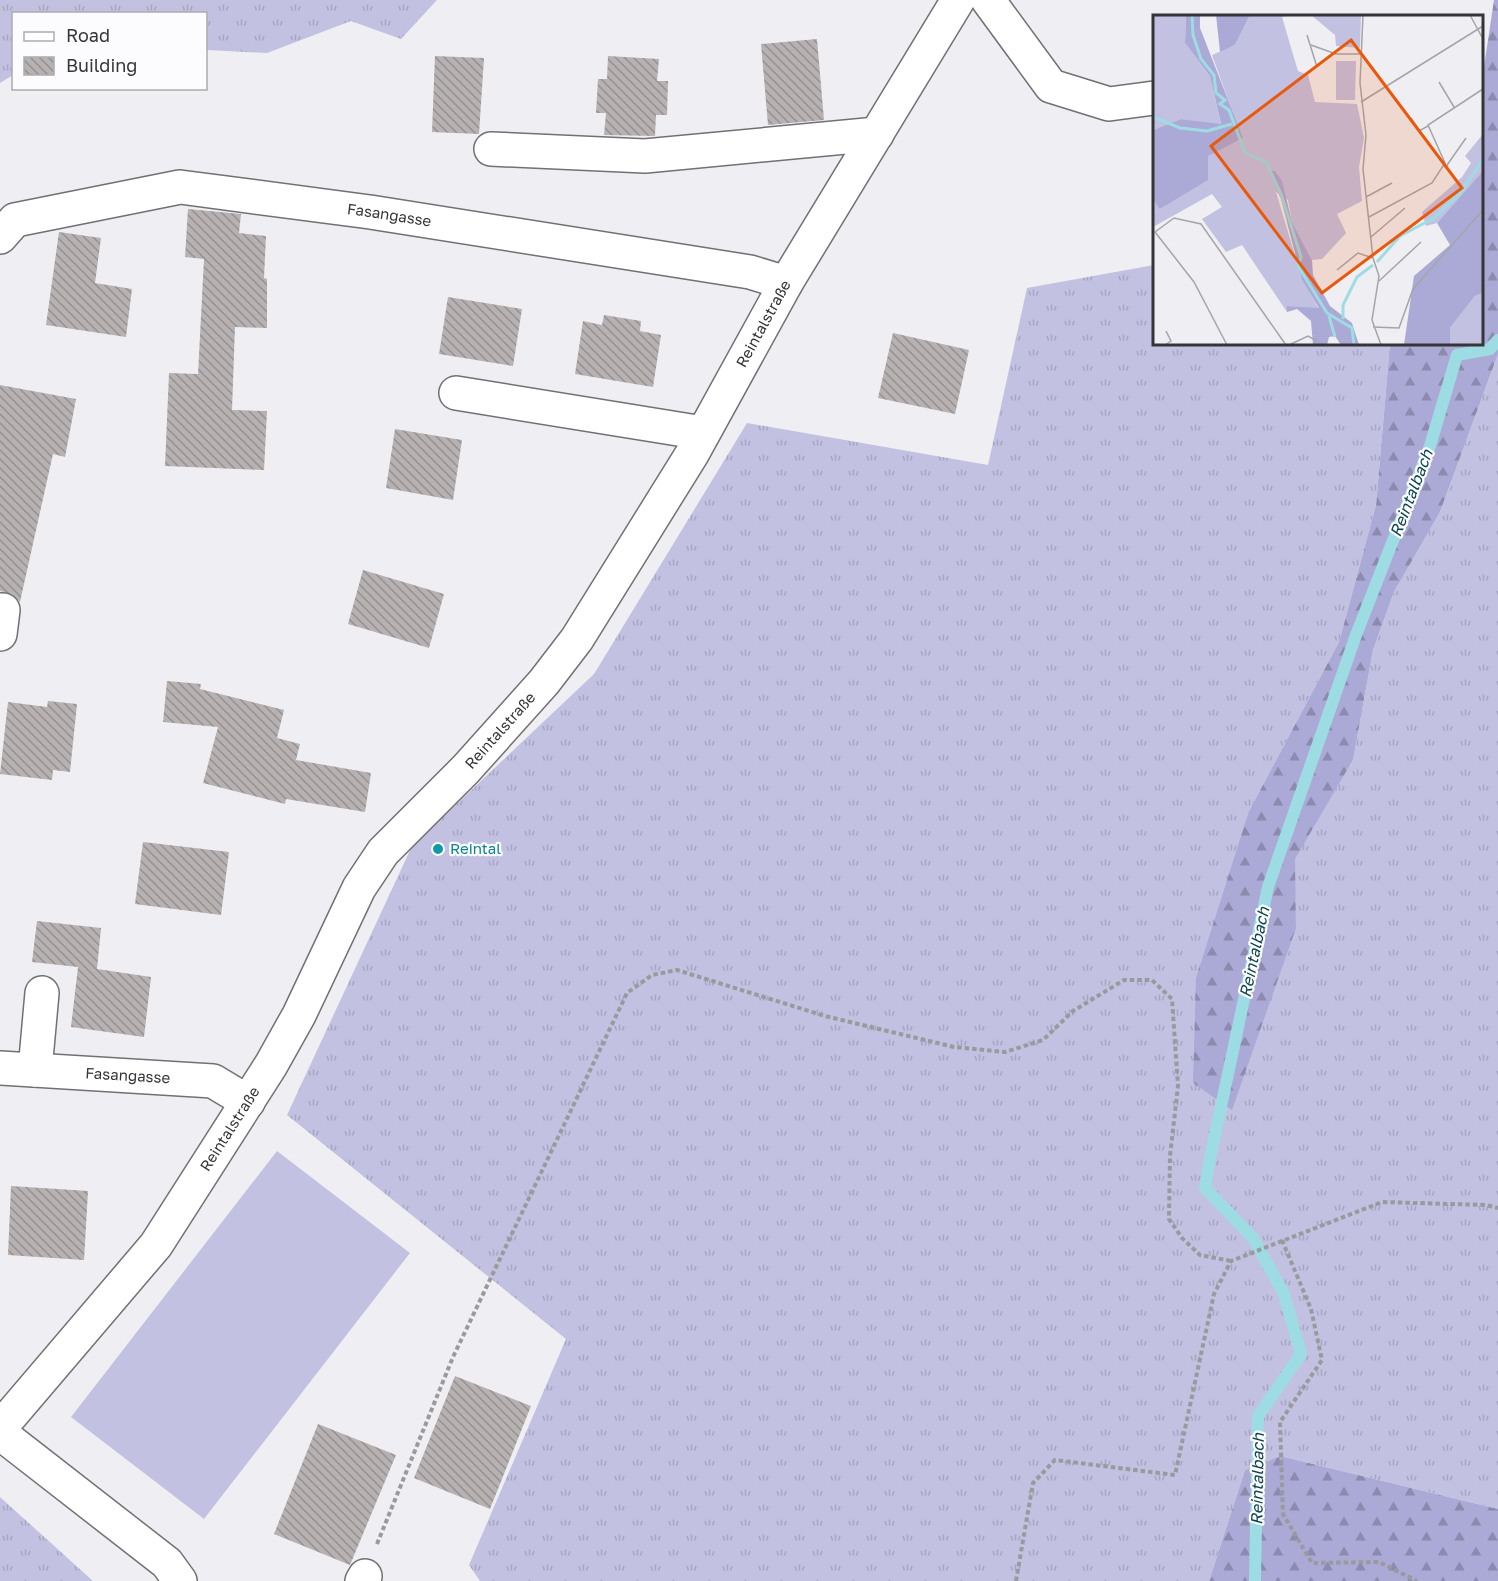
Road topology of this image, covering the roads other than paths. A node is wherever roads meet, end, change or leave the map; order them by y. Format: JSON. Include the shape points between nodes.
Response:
{"nodes":[{"id":1,"x":958,"y":0,"type":"edge"},
{"id":2,"x":988,"y":0,"type":"edge"},
{"id":3,"x":1153,"y":98,"type":"edge"},
{"id":4,"x":877,"y":134,"type":"junction"},
{"id":5,"x":491,"y":149,"type":"dead end"},
{"id":6,"x":5,"y":226,"type":"edge"},
{"id":7,"x":786,"y":283,"type":"junction"},
{"id":8,"x":456,"y":393,"type":"dead end"},
{"id":9,"x":703,"y":433,"type":"junction"},
{"id":10,"x":0,"y":610,"type":"edge"},
{"id":11,"x":0,"y":634,"type":"edge"},
{"id":12,"x":42,"y":993,"type":"dead end"},
{"id":13,"x":0,"y":1068,"type":"edge"},
{"id":14,"x":35,"y":1070,"type":"junction"},
{"id":15,"x":248,"y":1102,"type":"junction"},
{"id":16,"x":0,"y":1430,"type":"edge"},
{"id":17,"x":180,"y":1581,"type":"edge"}],
"edges":[{"from":1,"to":4,"type":"street","name":"Reintalstraße"},
{"from":2,"to":3,"type":"street","via":[[1051,86],[1109,105]]},
{"from":4,"to":5,"type":"street","via":[[645,156]]},
{"from":4,"to":7,"type":"street","name":"Reintalstraße"},
{"from":6,"to":7,"type":"street","name":"Fasangasse","via":[[180,187],[750,272]]},
{"from":7,"to":9,"type":"street","name":"Reintalstraße"},
{"from":8,"to":9,"type":"street"},
{"from":9,"to":15,"type":"street","name":"Reintalstraße","via":[[623,569],[551,674],[466,769],[383,852],[359,888],[299,1015]]},
{"from":10,"to":11,"type":"street"},
{"from":12,"to":14,"type":"street"},
{"from":13,"to":14,"type":"street","name":"Fasangasse"},
{"from":14,"to":15,"type":"street","name":"Fasangasse","via":[[213,1081]]},
{"from":15,"to":16,"type":"street","name":"Reintalstraße","via":[[156,1245]]},
{"from":16,"to":17,"type":"street","name":"Reintalstraße","via":[[167,1563]]}]}
